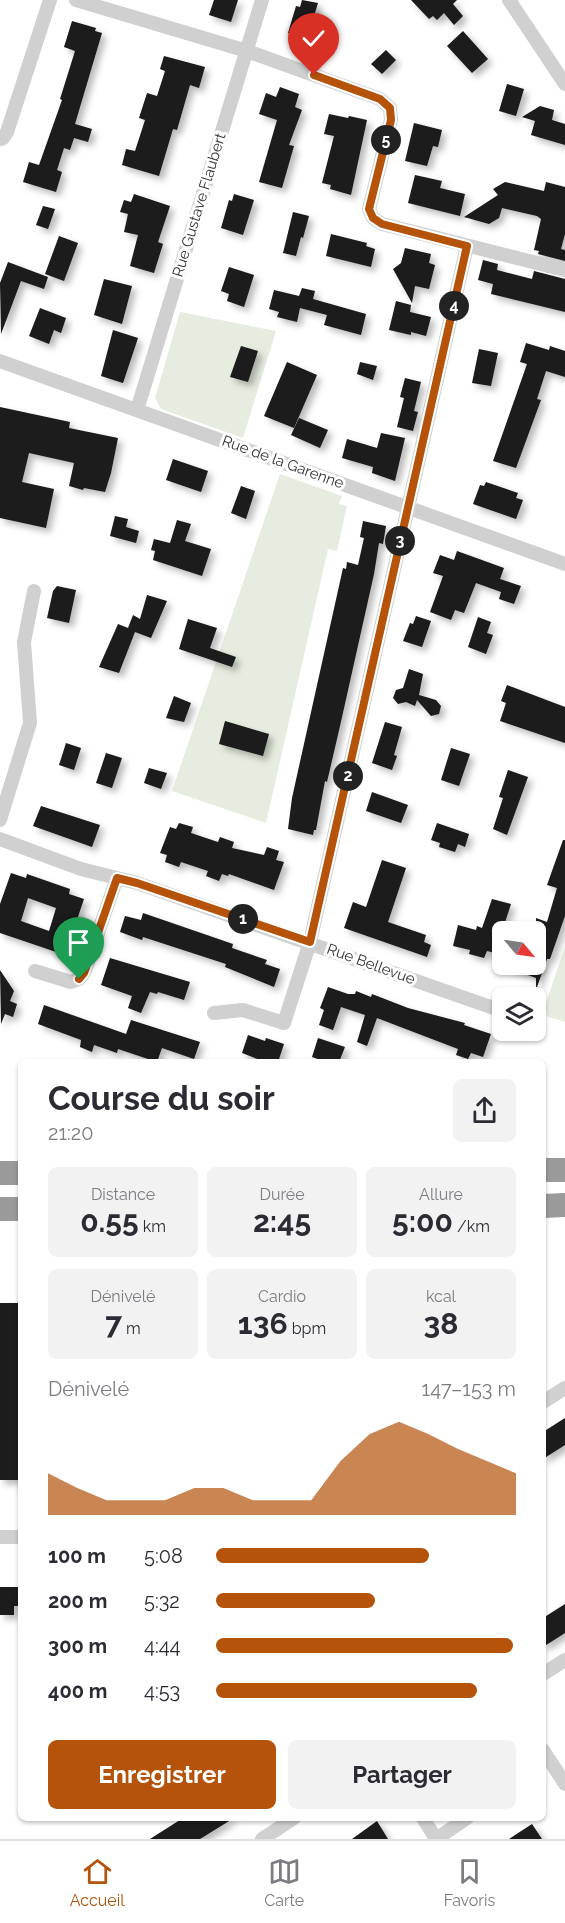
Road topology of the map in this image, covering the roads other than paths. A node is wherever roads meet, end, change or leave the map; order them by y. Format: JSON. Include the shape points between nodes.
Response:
{"nodes":[{"id":1,"x":50,"y":0,"type":"edge"},
{"id":2,"x":76,"y":0,"type":"edge"},
{"id":3,"x":262,"y":0,"type":"edge"},
{"id":4,"x":509,"y":0,"type":"edge"},
{"id":5,"x":247,"y":51,"type":"junction"},
{"id":6,"x":565,"y":84,"type":"edge"},
{"id":7,"x":1,"y":141,"type":"edge"},
{"id":8,"x":467,"y":246,"type":"junction"},
{"id":9,"x":565,"y":270,"type":"edge"},
{"id":10,"x":0,"y":361,"type":"edge"},
{"id":11,"x":137,"y":410,"type":"junction"},
{"id":12,"x":408,"y":507,"type":"junction"},
{"id":13,"x":565,"y":564,"type":"edge"},
{"id":14,"x":34,"y":591,"type":"dead end"},
{"id":15,"x":0,"y":820,"type":"edge"},
{"id":16,"x":0,"y":839,"type":"edge"},
{"id":17,"x":117,"y":878,"type":"junction"},
{"id":18,"x":310,"y":942,"type":"junction"},
{"id":19,"x":34,"y":971,"type":"dead end"},
{"id":20,"x":492,"y":1007,"type":"edge"},
{"id":21,"x":214,"y":1013,"type":"dead end"},
{"id":22,"x":546,"y":1170,"type":"edge"},
{"id":23,"x":565,"y":1170,"type":"edge"},
{"id":24,"x":0,"y":1173,"type":"edge"},
{"id":25,"x":18,"y":1173,"type":"edge"},
{"id":26,"x":565,"y":1205,"type":"edge"},
{"id":27,"x":546,"y":1206,"type":"edge"},
{"id":28,"x":0,"y":1209,"type":"edge"},
{"id":29,"x":18,"y":1209,"type":"edge"},
{"id":30,"x":565,"y":1388,"type":"edge"},
{"id":31,"x":546,"y":1400,"type":"edge"},
{"id":32,"x":0,"y":1537,"type":"edge"},
{"id":33,"x":18,"y":1537,"type":"edge"},
{"id":34,"x":565,"y":1660,"type":"edge"},
{"id":35,"x":546,"y":1672,"type":"edge"},
{"id":36,"x":547,"y":1765,"type":"edge"},
{"id":37,"x":565,"y":1784,"type":"edge"},
{"id":38,"x":284,"y":1821,"type":"edge"},
{"id":39,"x":425,"y":1821,"type":"edge"},
{"id":40,"x":463,"y":1821,"type":"edge"},
{"id":41,"x":262,"y":1839,"type":"edge"},
{"id":42,"x":436,"y":1839,"type":"edge"}],
"edges":[{"from":1,"to":7,"type":"street"},
{"from":2,"to":5,"type":"street"},
{"from":3,"to":5,"type":"street","name":"Rue Gustave Flaubert"},
{"from":4,"to":6,"type":"street"},
{"from":5,"to":8,"type":"street","via":[[380,99],[390,108],[391,120],[369,209],[373,218],[382,224]]},
{"from":5,"to":11,"type":"street","name":"Rue Gustave Flaubert"},
{"from":8,"to":9,"type":"street"},
{"from":8,"to":12,"type":"street"},
{"from":10,"to":11,"type":"street","name":"Rue de la Garenne"},
{"from":11,"to":12,"type":"street","name":"Rue de la Garenne"},
{"from":12,"to":13,"type":"street","name":"Rue de la Garenne"},
{"from":12,"to":18,"type":"street"},
{"from":14,"to":15,"type":"street","via":[[24,642],[30,723]]},
{"from":16,"to":17,"type":"street","name":"Rue Bellevue"},
{"from":17,"to":18,"type":"street","name":"Rue Bellevue"},
{"from":17,"to":19,"type":"street","via":[[79,979],[71,982]]},
{"from":18,"to":20,"type":"street","name":"Rue Bellevue"},
{"from":18,"to":21,"type":"street","via":[[284,1023],[243,1010]]},
{"from":22,"to":23,"type":"highway"},
{"from":24,"to":25,"type":"highway"},
{"from":26,"to":27,"type":"highway"},
{"from":28,"to":29,"type":"highway"},
{"from":30,"to":31,"type":"street"},
{"from":32,"to":33,"type":"street"},
{"from":34,"to":35,"type":"street"},
{"from":36,"to":37,"type":"street"},
{"from":38,"to":41,"type":"street"},
{"from":39,"to":42,"type":"street"},
{"from":40,"to":42,"type":"street"}]}
